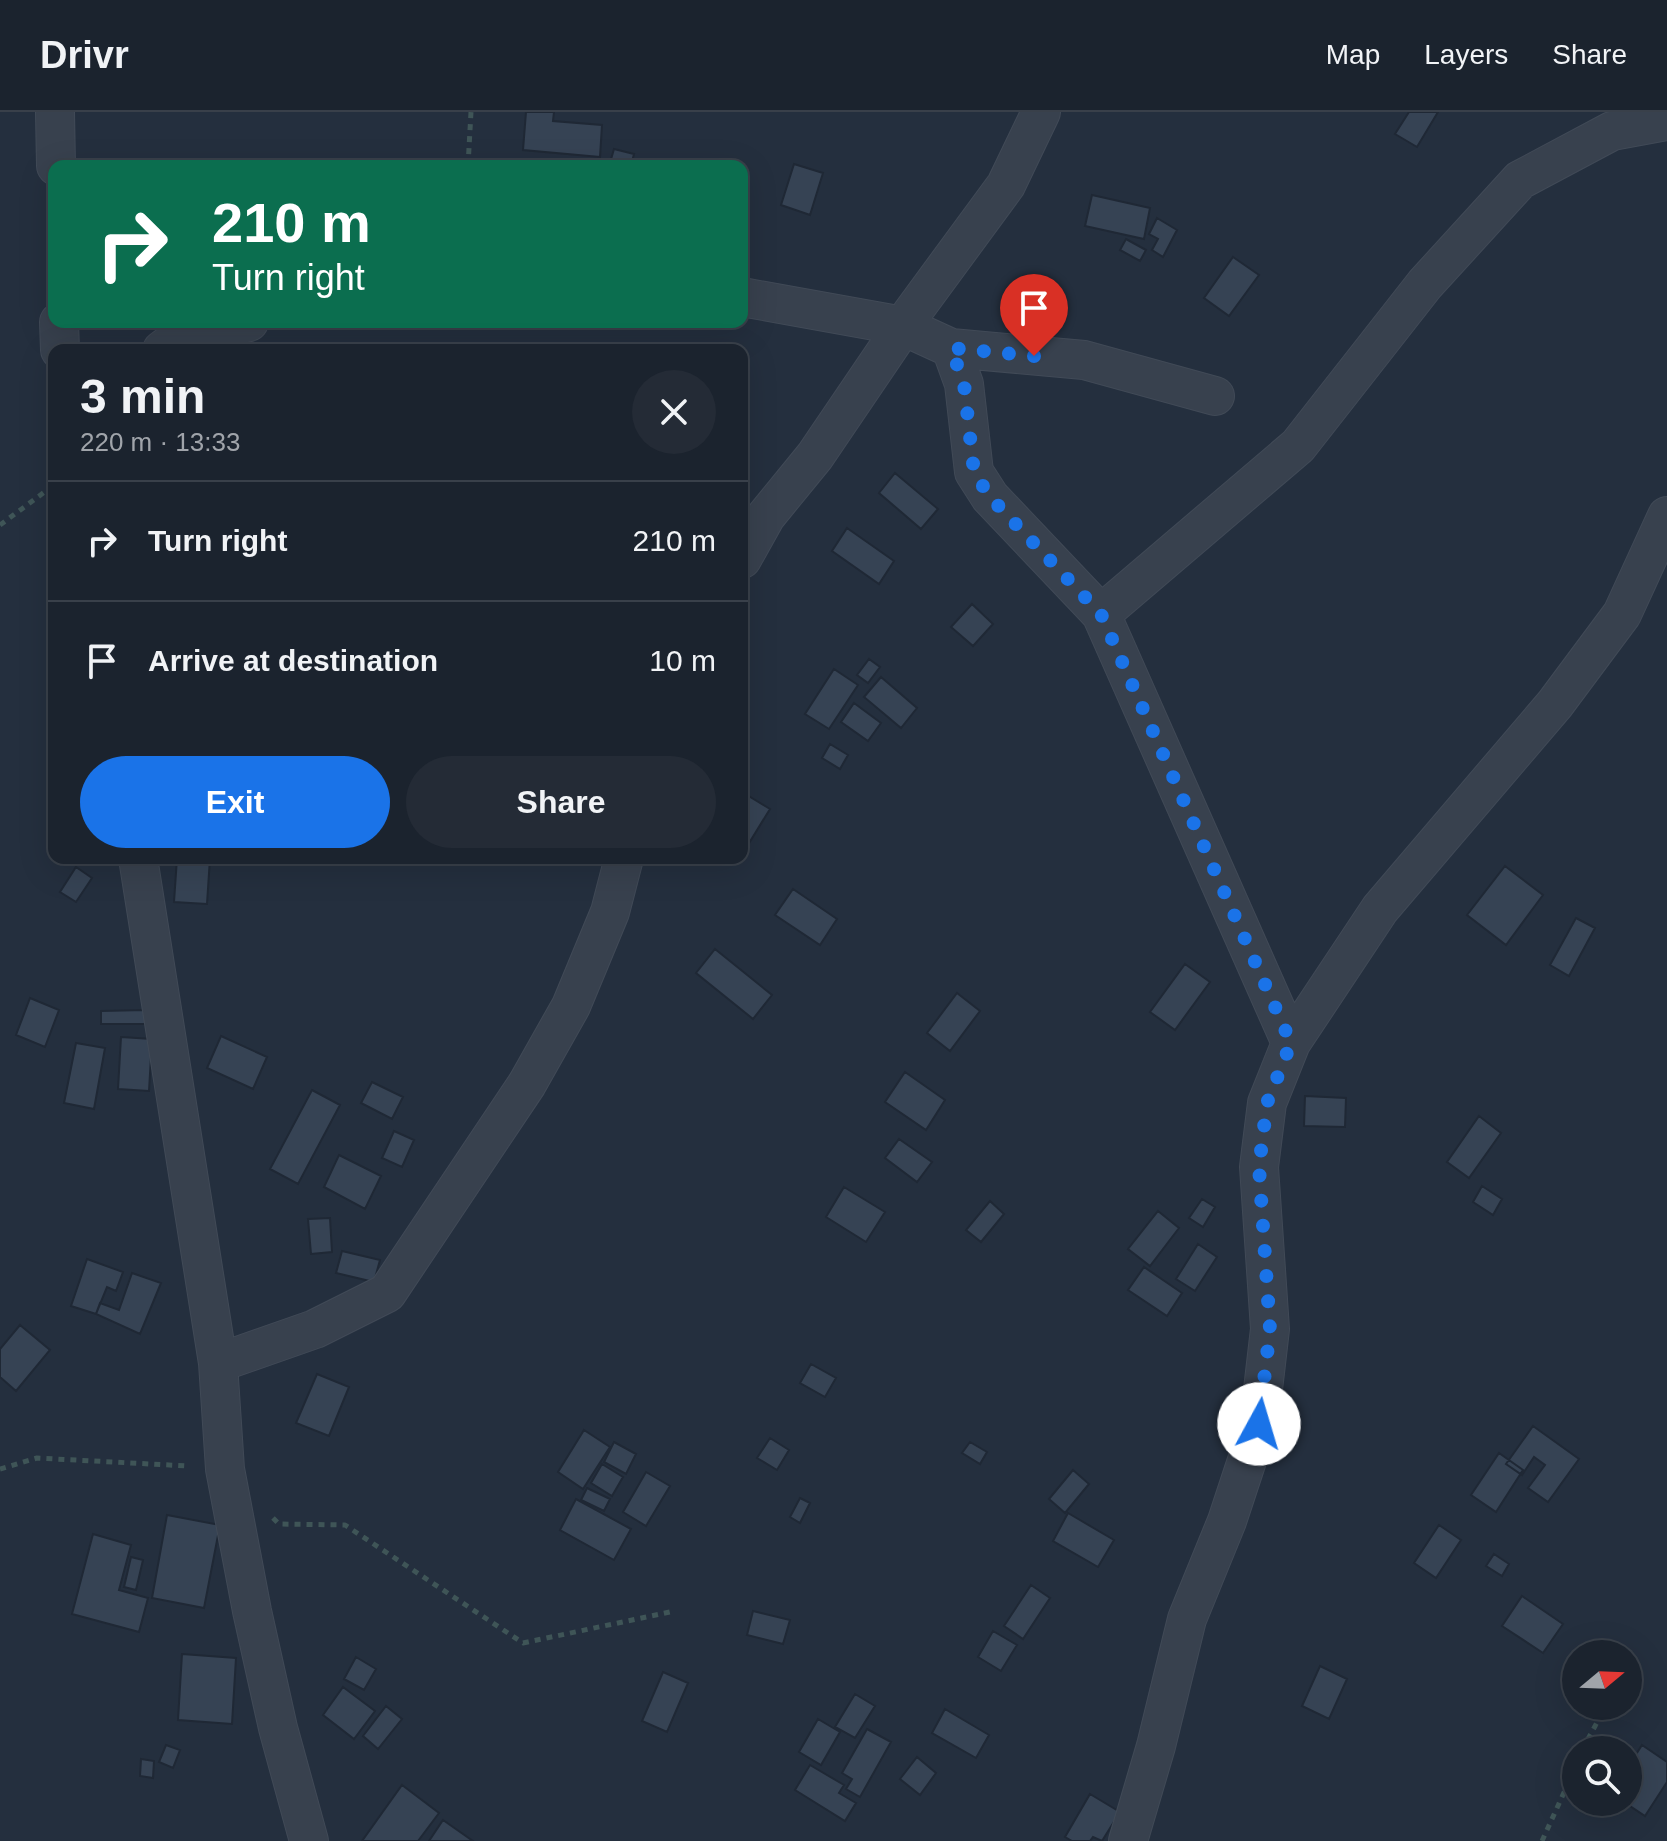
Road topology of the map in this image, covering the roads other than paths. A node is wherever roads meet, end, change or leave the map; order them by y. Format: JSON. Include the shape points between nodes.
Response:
{"nodes":[{"id":1,"x":55,"y":112,"type":"edge"},
{"id":2,"x":1041,"y":112,"type":"edge"},
{"id":3,"x":1667,"y":121,"type":"edge"},
{"id":4,"x":56,"y":160,"type":"edge"},
{"id":5,"x":748,"y":298,"type":"edge"},
{"id":6,"x":903,"y":326,"type":"junction"},
{"id":7,"x":225,"y":328,"type":"edge"},
{"id":8,"x":170,"y":344,"type":"edge"},
{"id":9,"x":951,"y":348,"type":"junction"},
{"id":10,"x":1215,"y":396,"type":"dead end"},
{"id":11,"x":1667,"y":516,"type":"edge"},
{"id":12,"x":748,"y":548,"type":"edge"},
{"id":13,"x":1101,"y":614,"type":"junction"},
{"id":14,"x":139,"y":864,"type":"edge"},
{"id":15,"x":622,"y":864,"type":"edge"},
{"id":16,"x":1291,"y":1043,"type":"junction"},
{"id":17,"x":218,"y":1363,"type":"junction"},
{"id":18,"x":309,"y":1841,"type":"edge"},
{"id":19,"x":1128,"y":1841,"type":"edge"}],
"edges":[{"from":1,"to":4,"type":"street"},
{"from":2,"to":6,"type":"street","via":[[1006,185]]},
{"from":3,"to":13,"type":"street","via":[[1612,131],[1520,180],[1425,284],[1298,446]]},
{"from":5,"to":6,"type":"street"},
{"from":6,"to":9,"type":"street"},
{"from":6,"to":12,"type":"street"},
{"from":7,"to":8,"type":"street"},
{"from":9,"to":10,"type":"street","via":[[1084,360]]},
{"from":9,"to":13,"type":"street","via":[[964,384],[974,472],[990,497]]},
{"from":11,"to":16,"type":"street","via":[[1622,614],[1555,704],[1380,909]]},
{"from":13,"to":16,"type":"street"},
{"from":14,"to":17,"type":"street"},
{"from":15,"to":17,"type":"street","via":[[610,912],[571,1006],[527,1084],[387,1293],[315,1329]]},
{"from":16,"to":19,"type":"street","via":[[1267,1103],[1259,1167],[1270,1329],[1259,1424],[1187,1619]]},
{"from":17,"to":18,"type":"street","via":[[225,1469],[278,1728]]}]}
